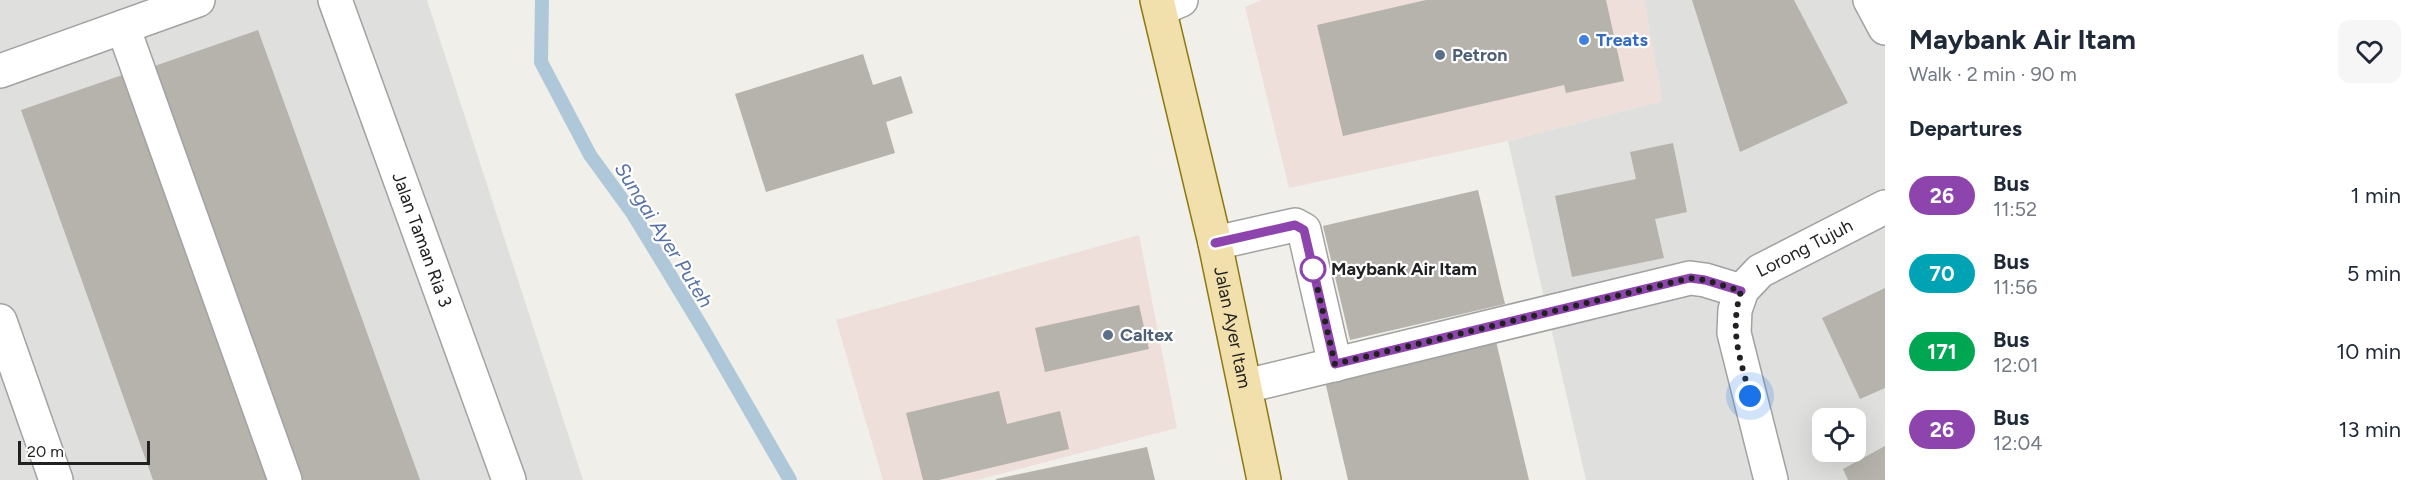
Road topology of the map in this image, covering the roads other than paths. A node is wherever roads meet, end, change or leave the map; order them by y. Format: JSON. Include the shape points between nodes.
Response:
{"nodes":[{"id":1,"x":198,"y":0,"type":"edge"},
{"id":2,"x":335,"y":0,"type":"edge"},
{"id":3,"x":1870,"y":0,"type":"edge"},
{"id":4,"x":1166,"y":3,"type":"edge"},
{"id":5,"x":123,"y":27,"type":"junction"},
{"id":6,"x":1885,"y":28,"type":"edge"},
{"id":7,"x":0,"y":71,"type":"edge"},
{"id":8,"x":1885,"y":207,"type":"edge"},
{"id":9,"x":1215,"y":243,"type":"junction"},
{"id":10,"x":1741,"y":291,"type":"junction"},
{"id":11,"x":0,"y":321,"type":"edge"},
{"id":12,"x":1335,"y":364,"type":"junction"},
{"id":13,"x":1246,"y":386,"type":"junction"},
{"id":14,"x":56,"y":480,"type":"edge"},
{"id":15,"x":285,"y":480,"type":"edge"},
{"id":16,"x":509,"y":480,"type":"edge"},
{"id":17,"x":1264,"y":480,"type":"edge"},
{"id":18,"x":1771,"y":480,"type":"edge"}],
"edges":[{"from":1,"to":5,"type":"street"},
{"from":2,"to":16,"type":"street","name":"Jalan Taman Ria 3"},
{"from":3,"to":6,"type":"street"},
{"from":4,"to":9,"type":"main road","name":"Jalan Ayer Itam"},
{"from":5,"to":7,"type":"street"},
{"from":5,"to":15,"type":"street"},
{"from":8,"to":10,"type":"street","name":"Lorong Tujuh","via":[[1760,271]]},
{"from":9,"to":12,"type":"street","via":[[1295,225],[1304,230]]},
{"from":9,"to":13,"type":"main road","name":"Jalan Ayer Itam"},
{"from":10,"to":12,"type":"street","via":[[1690,278]]},
{"from":10,"to":18,"type":"street","name":"Lorong Tujuh","via":[[1734,333]]},
{"from":11,"to":14,"type":"street"},
{"from":12,"to":13,"type":"street"},
{"from":13,"to":17,"type":"main road","name":"Jalan Ayer Itam"}]}
